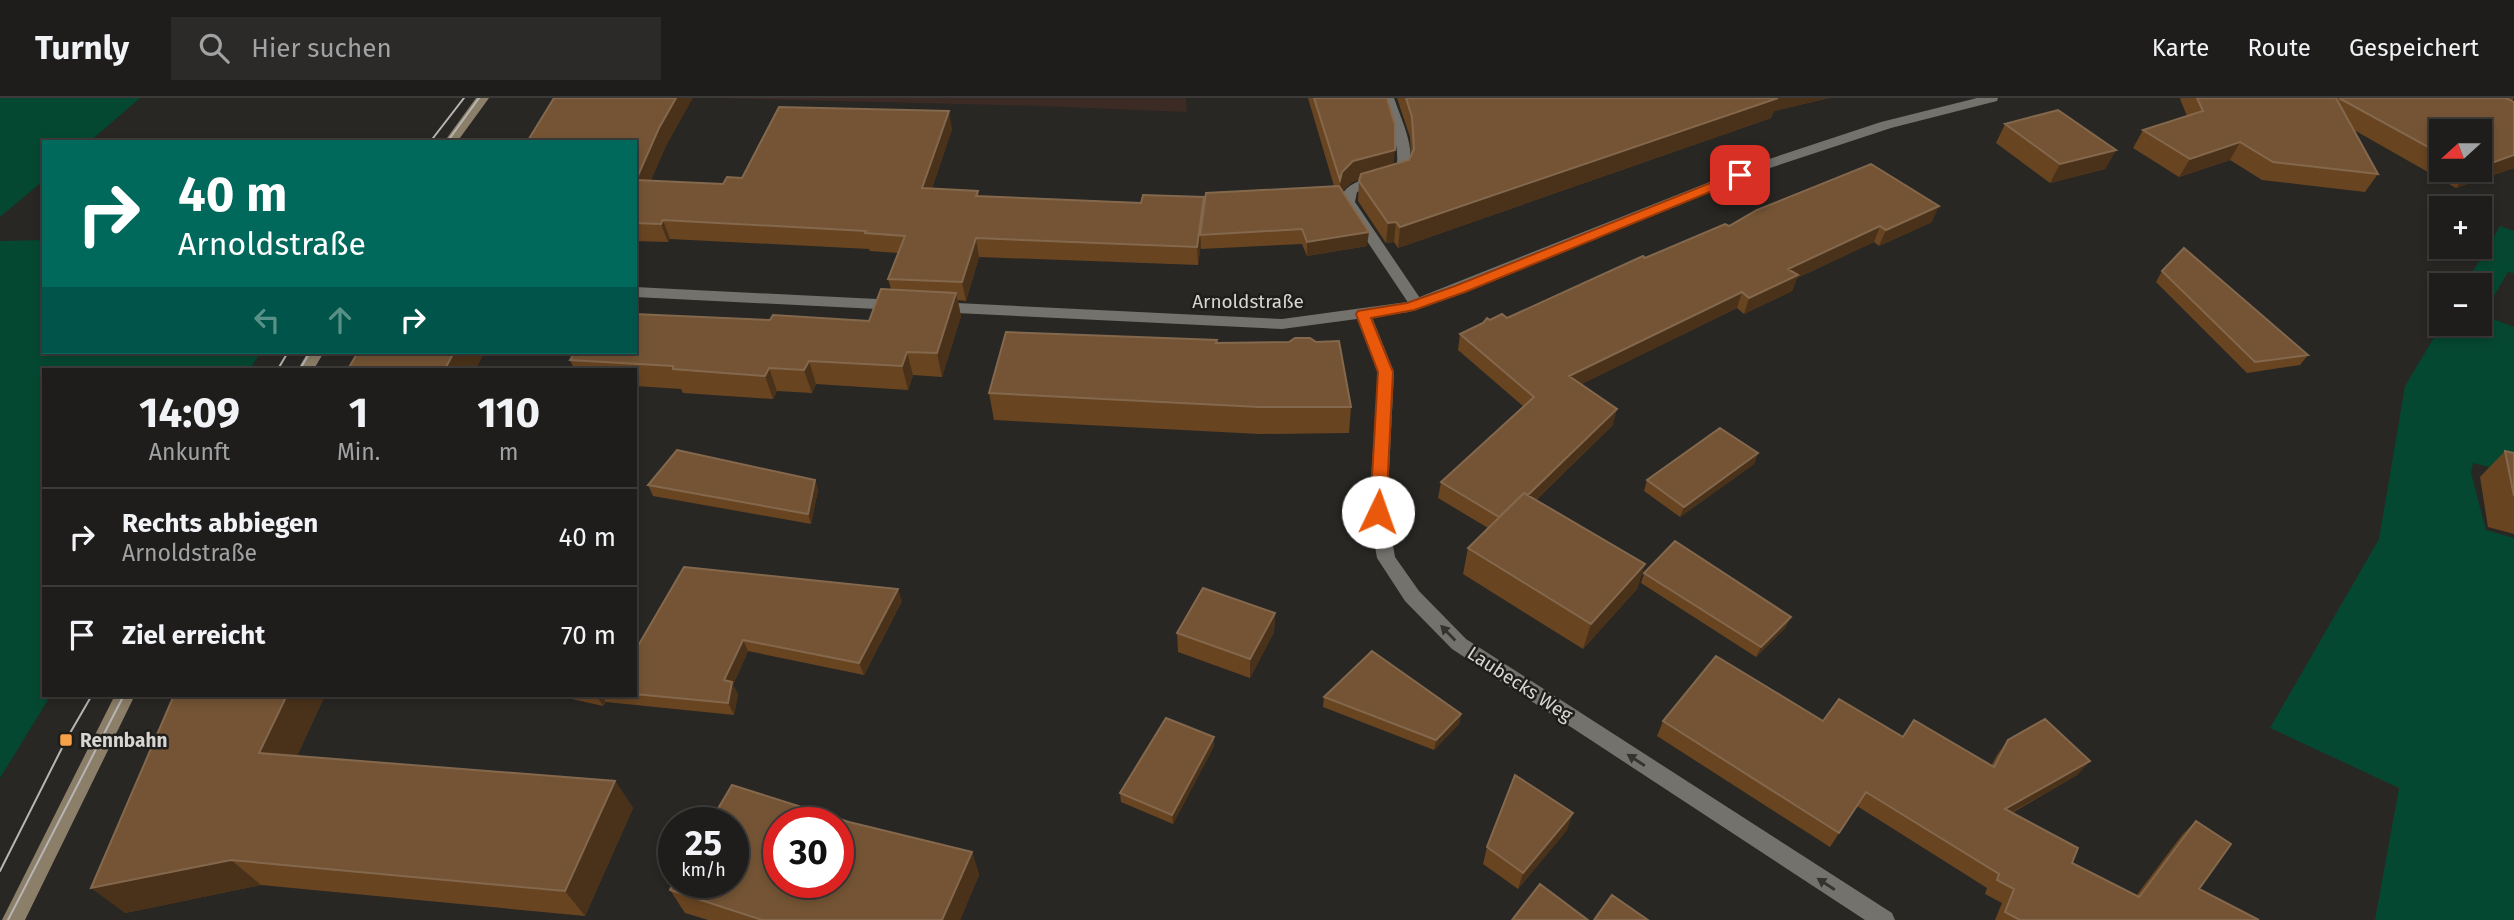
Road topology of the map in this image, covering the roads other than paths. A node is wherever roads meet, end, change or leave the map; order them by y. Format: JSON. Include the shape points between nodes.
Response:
{"nodes":[{"id":1,"x":483,"y":98,"type":"edge"},
{"id":2,"x":1388,"y":98,"type":"edge"},
{"id":3,"x":1992,"y":98,"type":"edge"},
{"id":4,"x":452,"y":140,"type":"edge"},
{"id":5,"x":637,"y":292,"type":"edge"},
{"id":6,"x":1416,"y":304,"type":"junction"},
{"id":7,"x":1363,"y":314,"type":"junction"},
{"id":8,"x":123,"y":697,"type":"edge"},
{"id":9,"x":13,"y":920,"type":"edge"},
{"id":10,"x":1884,"y":920,"type":"edge"}],
"edges":[{"from":1,"to":4,"type":"main road"},
{"from":2,"to":6,"type":"street","via":[[1405,169],[1401,175],[1352,189],[1348,202]]},
{"from":3,"to":6,"type":"street","name":"Arnoldstraße","via":[[1886,125],[1765,165]]},
{"from":5,"to":7,"type":"street","name":"Arnoldstraße","via":[[1282,324]]},
{"from":6,"to":7,"type":"street","name":"Arnoldstraße"},
{"from":10,"to":7,"type":"street","name":"Laubecks Weg","one_way":true,"via":[[1459,644],[1412,596],[1386,558],[1378,512],[1386,372]]},
{"from":8,"to":9,"type":"main road"}]}
